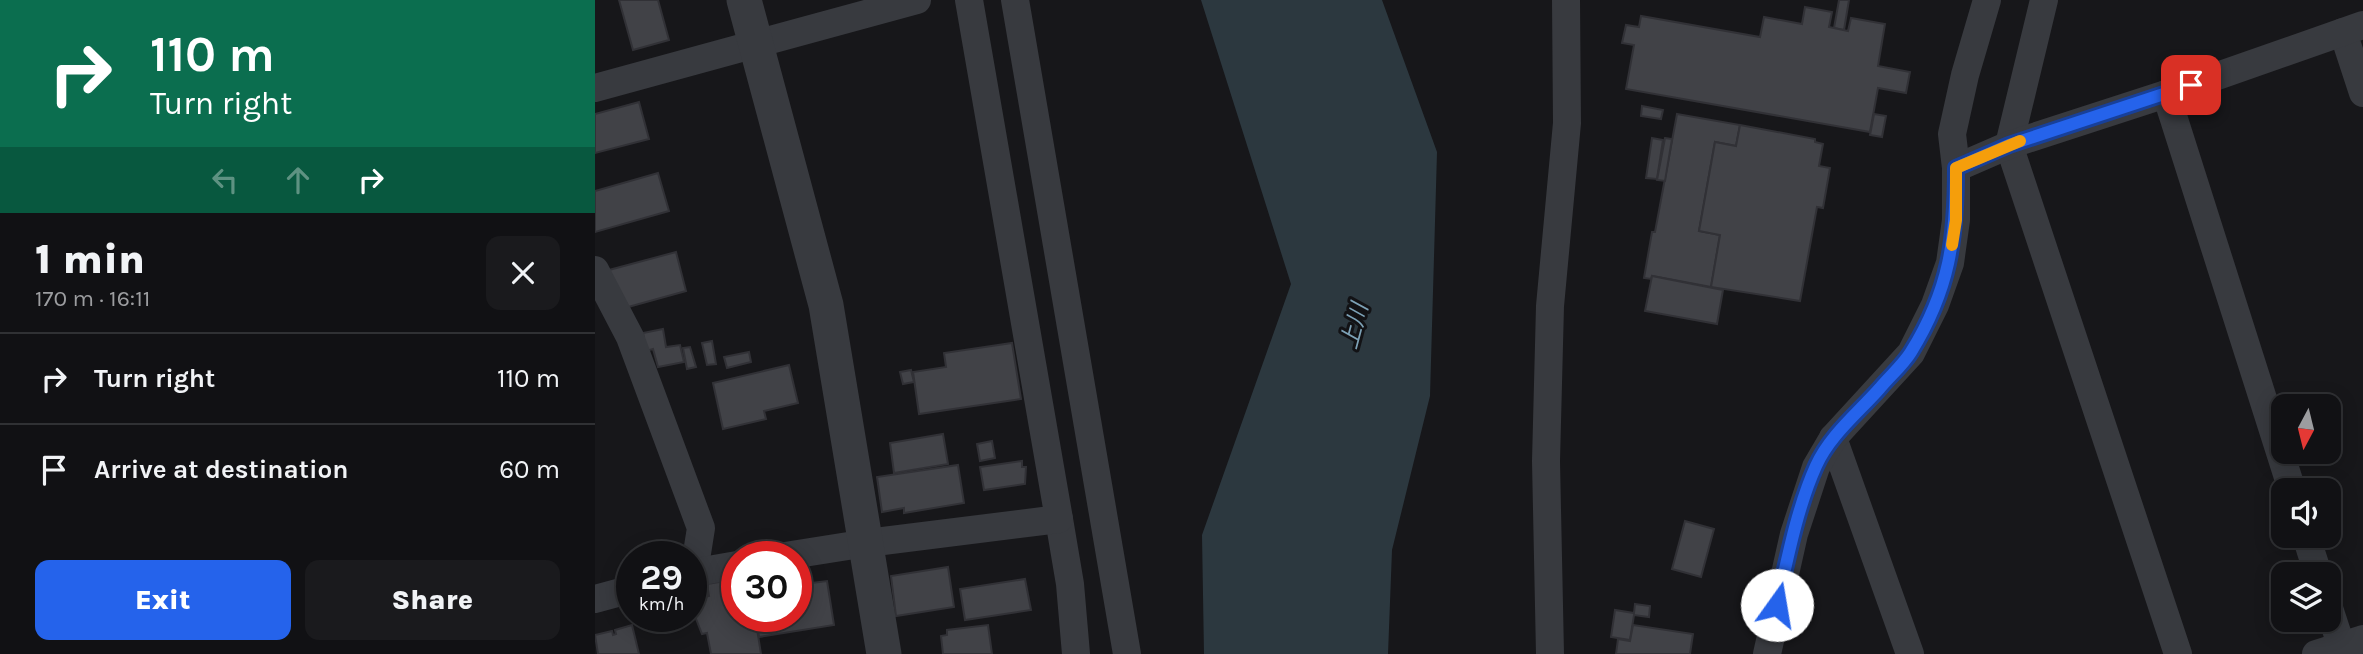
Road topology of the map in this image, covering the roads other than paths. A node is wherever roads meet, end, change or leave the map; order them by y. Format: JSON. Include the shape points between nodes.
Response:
{"nodes":[{"id":1,"x":744,"y":0,"type":"edge"},
{"id":2,"x":917,"y":0,"type":"edge"},
{"id":3,"x":969,"y":0,"type":"edge"},
{"id":4,"x":1015,"y":0,"type":"edge"},
{"id":5,"x":1566,"y":0,"type":"edge"},
{"id":6,"x":1987,"y":0,"type":"edge"},
{"id":7,"x":2044,"y":0,"type":"edge"},
{"id":8,"x":2353,"y":29,"type":"edge"},
{"id":9,"x":757,"y":46,"type":"junction"},
{"id":10,"x":595,"y":88,"type":"edge"},
{"id":11,"x":2363,"y":93,"type":"edge"},
{"id":12,"x":2166,"y":94,"type":"junction"},
{"id":13,"x":2009,"y":145,"type":"junction"},
{"id":14,"x":1956,"y":168,"type":"junction"},
{"id":15,"x":595,"y":270,"type":"edge"},
{"id":16,"x":1833,"y":438,"type":"junction"},
{"id":17,"x":2288,"y":478,"type":"edge"},
{"id":18,"x":1059,"y":519,"type":"junction"},
{"id":19,"x":699,"y":541,"type":"edge"},
{"id":20,"x":867,"y":543,"type":"junction"},
{"id":21,"x":812,"y":552,"type":"edge"},
{"id":22,"x":616,"y":593,"type":"edge"},
{"id":23,"x":595,"y":599,"type":"edge"},
{"id":24,"x":884,"y":654,"type":"edge"},
{"id":25,"x":1076,"y":654,"type":"edge"},
{"id":26,"x":1127,"y":654,"type":"edge"},
{"id":27,"x":1550,"y":654,"type":"edge"},
{"id":28,"x":1767,"y":654,"type":"edge"},
{"id":29,"x":1910,"y":654,"type":"edge"},
{"id":30,"x":2178,"y":654,"type":"edge"}],
"edges":[{"from":1,"to":9,"type":"street"},
{"from":2,"to":9,"type":"street"},
{"from":3,"to":18,"type":"street"},
{"from":4,"to":26,"type":"street"},
{"from":5,"to":27,"type":"street","via":[[1567,123],[1550,306],[1546,461]]},
{"from":6,"to":14,"type":"street","via":[[1952,134]]},
{"from":7,"to":13,"type":"street"},
{"from":8,"to":11,"type":"street"},
{"from":8,"to":12,"type":"street"},
{"from":9,"to":10,"type":"street"},
{"from":9,"to":20,"type":"street","via":[[826,305]]},
{"from":12,"to":13,"type":"street"},
{"from":12,"to":17,"type":"street"},
{"from":13,"to":14,"type":"street"},
{"from":13,"to":30,"type":"street"},
{"from":14,"to":16,"type":"street","via":[[1950,263],[1935,305],[1910,353]]},
{"from":15,"to":19,"type":"street","via":[[630,337],[701,528]]},
{"from":16,"to":28,"type":"street","via":[[1816,467],[1794,534]]},
{"from":16,"to":29,"type":"street"},
{"from":18,"to":20,"type":"street"},
{"from":18,"to":25,"type":"street"},
{"from":20,"to":21,"type":"street"},
{"from":20,"to":24,"type":"street"},
{"from":22,"to":23,"type":"street"}]}
